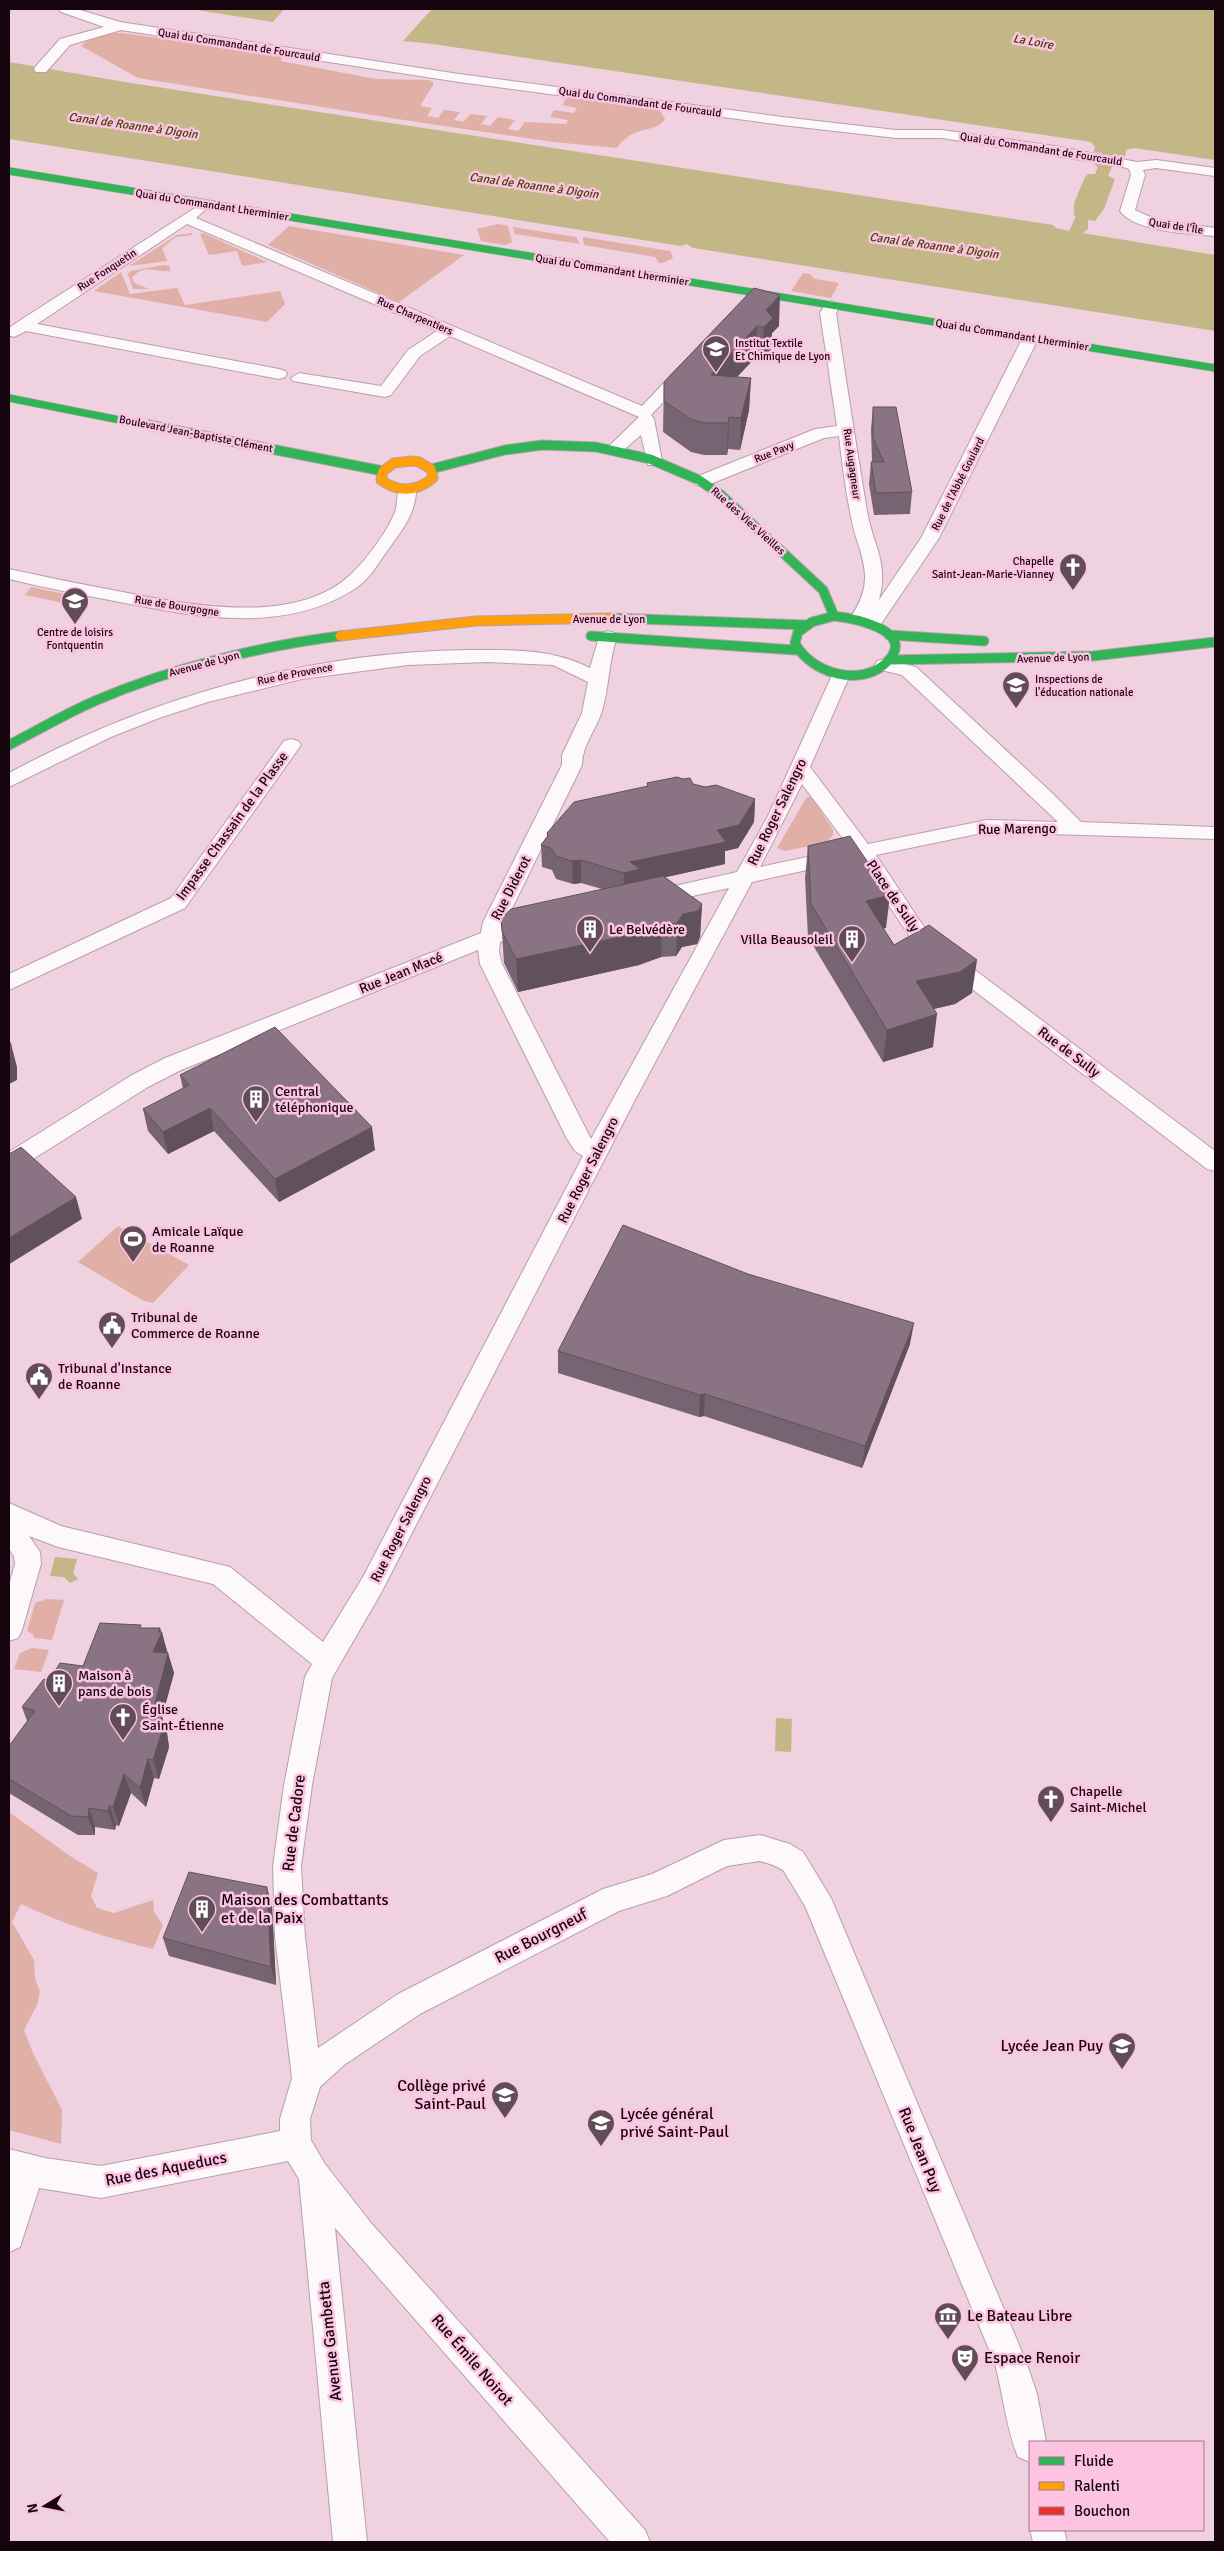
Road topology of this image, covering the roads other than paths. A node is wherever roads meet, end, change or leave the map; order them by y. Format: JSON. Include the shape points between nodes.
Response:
{"nodes":[{"id":1,"x":66,"y":9,"type":"edge"},
{"id":2,"x":120,"y":26,"type":"junction"},
{"id":3,"x":41,"y":68,"type":"dead end"},
{"id":4,"x":1135,"y":167,"type":"junction"},
{"id":5,"x":9,"y":171,"type":"edge"},
{"id":6,"x":1215,"y":172,"type":"edge"},
{"id":7,"x":205,"y":204,"type":"junction"},
{"id":8,"x":187,"y":219,"type":"junction"},
{"id":9,"x":1215,"y":232,"type":"edge"},
{"id":10,"x":759,"y":294,"type":"junction"},
{"id":11,"x":832,"y":306,"type":"junction"},
{"id":12,"x":746,"y":308,"type":"edge"},
{"id":13,"x":449,"y":330,"type":"junction"},
{"id":14,"x":15,"y":331,"type":"edge"},
{"id":15,"x":1030,"y":339,"type":"junction"},
{"id":16,"x":698,"y":357,"type":"edge"},
{"id":17,"x":1215,"y":368,"type":"edge"},
{"id":18,"x":278,"y":374,"type":"dead end"},
{"id":19,"x":299,"y":378,"type":"dead end"},
{"id":20,"x":9,"y":398,"type":"edge"},
{"id":21,"x":645,"y":416,"type":"junction"},
{"id":22,"x":847,"y":430,"type":"junction"},
{"id":23,"x":614,"y":449,"type":"junction"},
{"id":24,"x":654,"y":461,"type":"junction"},
{"id":25,"x":430,"y":469,"type":"junction"},
{"id":26,"x":383,"y":471,"type":"junction"},
{"id":27,"x":702,"y":481,"type":"junction"},
{"id":28,"x":407,"y":490,"type":"junction"},
{"id":29,"x":9,"y":574,"type":"edge"},
{"id":30,"x":834,"y":616,"type":"junction"},
{"id":31,"x":866,"y":621,"type":"junction"},
{"id":32,"x":806,"y":625,"type":"junction"},
{"id":33,"x":412,"y":627,"type":"junction"},
{"id":34,"x":512,"y":632,"type":"dead end"},
{"id":35,"x":1215,"y":634,"type":"edge"},
{"id":36,"x":579,"y":636,"type":"dead end"},
{"id":37,"x":890,"y":636,"type":"junction"},
{"id":38,"x":608,"y":637,"type":"junction"},
{"id":39,"x":998,"y":642,"type":"dead end"},
{"id":40,"x":1111,"y":642,"type":"dead end"},
{"id":41,"x":1215,"y":642,"type":"edge"},
{"id":42,"x":1206,"y":646,"type":"edge"},
{"id":43,"x":795,"y":650,"type":"junction"},
{"id":44,"x":886,"y":662,"type":"junction"},
{"id":45,"x":840,"y":675,"type":"junction"},
{"id":46,"x":597,"y":679,"type":"junction"},
{"id":47,"x":9,"y":745,"type":"edge"},
{"id":48,"x":291,"y":745,"type":"dead end"},
{"id":49,"x":800,"y":767,"type":"junction"},
{"id":50,"x":9,"y":781,"type":"edge"},
{"id":51,"x":1075,"y":828,"type":"junction"},
{"id":52,"x":1215,"y":833,"type":"edge"},
{"id":53,"x":863,"y":851,"type":"junction"},
{"id":54,"x":745,"y":877,"type":"junction"},
{"id":55,"x":633,"y":902,"type":"edge"},
{"id":56,"x":548,"y":922,"type":"edge"},
{"id":57,"x":489,"y":938,"type":"junction"},
{"id":58,"x":923,"y":940,"type":"joint"},
{"id":59,"x":9,"y":983,"type":"edge"},
{"id":60,"x":597,"y":1154,"type":"junction"},
{"id":61,"x":9,"y":1163,"type":"edge"},
{"id":62,"x":1215,"y":1163,"type":"edge"},
{"id":63,"x":9,"y":1514,"type":"edge"},
{"id":64,"x":9,"y":1531,"type":"edge"},
{"id":65,"x":58,"y":1536,"type":"junction"},
{"id":66,"x":27,"y":1552,"type":"junction"},
{"id":67,"x":9,"y":1630,"type":"edge"},
{"id":68,"x":327,"y":1661,"type":"junction"},
{"id":69,"x":793,"y":1861,"type":"joint"},
{"id":70,"x":307,"y":2078,"type":"junction"},
{"id":71,"x":295,"y":2144,"type":"junction"},
{"id":72,"x":19,"y":2168,"type":"edge"},
{"id":73,"x":314,"y":2175,"type":"junction"},
{"id":74,"x":9,"y":2236,"type":"edge"},
{"id":75,"x":1029,"y":2441,"type":"edge"},
{"id":76,"x":350,"y":2542,"type":"edge"},
{"id":77,"x":633,"y":2542,"type":"edge"}],
"edges":[{"from":1,"to":2,"type":"street","name":"Quai du Commandant de Fourcauld"},
{"from":2,"to":3,"type":"street","via":[[65,42]]},
{"from":2,"to":4,"type":"street","name":"Quai du Commandant de Fourcauld","via":[[459,78],[782,122],[896,134],[942,134],[1055,150]]},
{"from":4,"to":6,"type":"street","name":"Quai du Commandant de Fourcauld","via":[[1156,164]]},
{"from":4,"to":9,"type":"street","name":"Quai de l'Île","via":[[1138,174],[1127,206],[1132,217]]},
{"from":5,"to":7,"type":"main road","name":"Quai du Commandant Lherminier"},
{"from":7,"to":8,"type":"street","name":"Rue Fonquetin"},
{"from":7,"to":10,"type":"main road","name":"Quai du Commandant Lherminier"},
{"from":8,"to":13,"type":"street","name":"Rue Charpentiers"},
{"from":8,"to":14,"type":"street","name":"Rue Fonquetin"},
{"from":10,"to":11,"type":"main road","name":"Quai du Commandant Lherminier"},
{"from":10,"to":12,"type":"street"},
{"from":11,"to":15,"type":"main road","name":"Quai du Commandant Lherminier"},
{"from":11,"to":22,"type":"street","name":"Rue Augagneur","via":[[828,313]]},
{"from":13,"to":19,"type":"street","via":[[414,353],[385,392]]},
{"from":13,"to":21,"type":"street","name":"Rue Charpentiers"},
{"from":14,"to":18,"type":"street"},
{"from":15,"to":17,"type":"main road","name":"Quai du Commandant Lherminier"},
{"from":15,"to":31,"type":"street","name":"Rue de l'Abbé Goulard","via":[[930,538]]},
{"from":16,"to":21,"type":"street"},
{"from":20,"to":26,"type":"main road","name":"Boulevard Jean-Baptiste Clément"},
{"from":21,"to":23,"type":"street","via":[[630,437]]},
{"from":21,"to":24,"type":"street"},
{"from":22,"to":27,"type":"street","name":"Rue Pavy","via":[[821,433]]},
{"from":22,"to":31,"type":"street","name":"Rue Augagneur","via":[[859,515],[874,569]]},
{"from":23,"to":24,"type":"main road","name":"Rue des Vies Vieilles"},
{"from":23,"to":25,"type":"main road","name":"Rue des Vies Vieilles","via":[[576,444],[535,446]]},
{"from":24,"to":27,"type":"main road","name":"Rue des Vies Vieilles"},
{"from":25,"to":26,"type":"main road","via":[[411,461],[394,463]]},
{"from":25,"to":28,"type":"main road","via":[[433,478],[429,482]]},
{"from":26,"to":28,"type":"main road","via":[[381,480],[385,484]]},
{"from":27,"to":30,"type":"main road","name":"Rue des Vies Vieilles","via":[[824,590]]},
{"from":28,"to":29,"type":"street","name":"Rue de Bourgogne","via":[[408,500],[398,523],[374,557],[347,586],[304,605],[267,613],[214,613]]},
{"from":30,"to":31,"type":"main road"},
{"from":30,"to":32,"type":"main road"},
{"from":31,"to":37,"type":"main road"},
{"from":32,"to":33,"type":"main road","name":"Avenue de Lyon","via":[[714,619],[547,618]]},
{"from":32,"to":43,"type":"main road","via":[[794,641]]},
{"from":33,"to":34,"type":"main road","name":"Avenue de Lyon"},
{"from":33,"to":47,"type":"main road","name":"Avenue de Lyon","via":[[267,648],[158,676],[59,718]]},
{"from":35,"to":40,"type":"main road"},
{"from":36,"to":38,"type":"main road","name":"Avenue de Lyon"},
{"from":37,"to":39,"type":"main road"},
{"from":37,"to":44,"type":"main road","via":[[893,652]]},
{"from":38,"to":43,"type":"main road","name":"Avenue de Lyon"},
{"from":38,"to":46,"type":"street","name":"Rue Diderot"},
{"from":41,"to":42,"type":"main road","name":"Avenue de Lyon"},
{"from":42,"to":44,"type":"main road","name":"Avenue de Lyon","via":[[1059,659]]},
{"from":43,"to":45,"type":"main road","via":[[800,659],[811,667]]},
{"from":44,"to":45,"type":"main road","via":[[872,671]]},
{"from":44,"to":51,"type":"street","via":[[909,671]]},
{"from":45,"to":49,"type":"street","name":"Rue Roger Salengro"},
{"from":46,"to":50,"type":"street","name":"Rue de Provence","via":[[557,660],[481,655],[424,657],[309,670],[238,686],[148,714],[101,733]]},
{"from":46,"to":57,"type":"street","name":"Rue Diderot","via":[[592,713],[572,755],[572,765],[493,922]]},
{"from":48,"to":59,"type":"street","name":"Impasse Chassain de la Plasse","via":[[178,903]]},
{"from":49,"to":53,"type":"street","name":"Place de Sully"},
{"from":49,"to":54,"type":"street","name":"Rue Roger Salengro"},
{"from":51,"to":52,"type":"street","name":"Rue Marengo"},
{"from":51,"to":53,"type":"street","name":"Rue Marengo","via":[[987,826]]},
{"from":53,"to":54,"type":"street","name":"Rue Marengo"},
{"from":53,"to":58,"type":"street","name":"Place de Sully"},
{"from":54,"to":55,"type":"street"},
{"from":54,"to":60,"type":"street","name":"Rue Roger Salengro"},
{"from":56,"to":57,"type":"street","name":"Rue Jean Macé"},
{"from":57,"to":60,"type":"street","name":"Rue Diderot","via":[[488,952],[492,964],[569,1120],[583,1145]]},
{"from":57,"to":61,"type":"street","name":"Rue Jean Macé","via":[[173,1064],[140,1081]]},
{"from":58,"to":62,"type":"street","name":"Rue de Sully"},
{"from":60,"to":68,"type":"street","name":"Rue Roger Salengro","via":[[372,1585]]},
{"from":63,"to":65,"type":"street"},
{"from":64,"to":66,"type":"street"},
{"from":65,"to":66,"type":"street"},
{"from":65,"to":68,"type":"street","via":[[220,1574]]},
{"from":66,"to":67,"type":"street","via":[[24,1584]]},
{"from":68,"to":70,"type":"street","name":"Rue de Cadore","via":[[319,1677],[298,1785],[287,1866],[290,1937]]},
{"from":69,"to":70,"type":"street","name":"Rue Bourgneuf","via":[[780,1853],[760,1848],[724,1853],[657,1886],[613,1899],[409,2004],[333,2055]]},
{"from":69,"to":75,"type":"street","name":"Rue Jean Puy","via":[[816,1898],[1010,2364]]},
{"from":70,"to":71,"type":"street","via":[[295,2119]]},
{"from":71,"to":72,"type":"street","name":"Rue des Aqueducs","via":[[101,2182]]},
{"from":71,"to":73,"type":"street","name":"Avenue Gambetta"},
{"from":72,"to":74,"type":"street"},
{"from":73,"to":76,"type":"street","name":"Avenue Gambetta"},
{"from":73,"to":77,"type":"street","name":"Rue Émile Noirot","via":[[360,2234]]}]}
